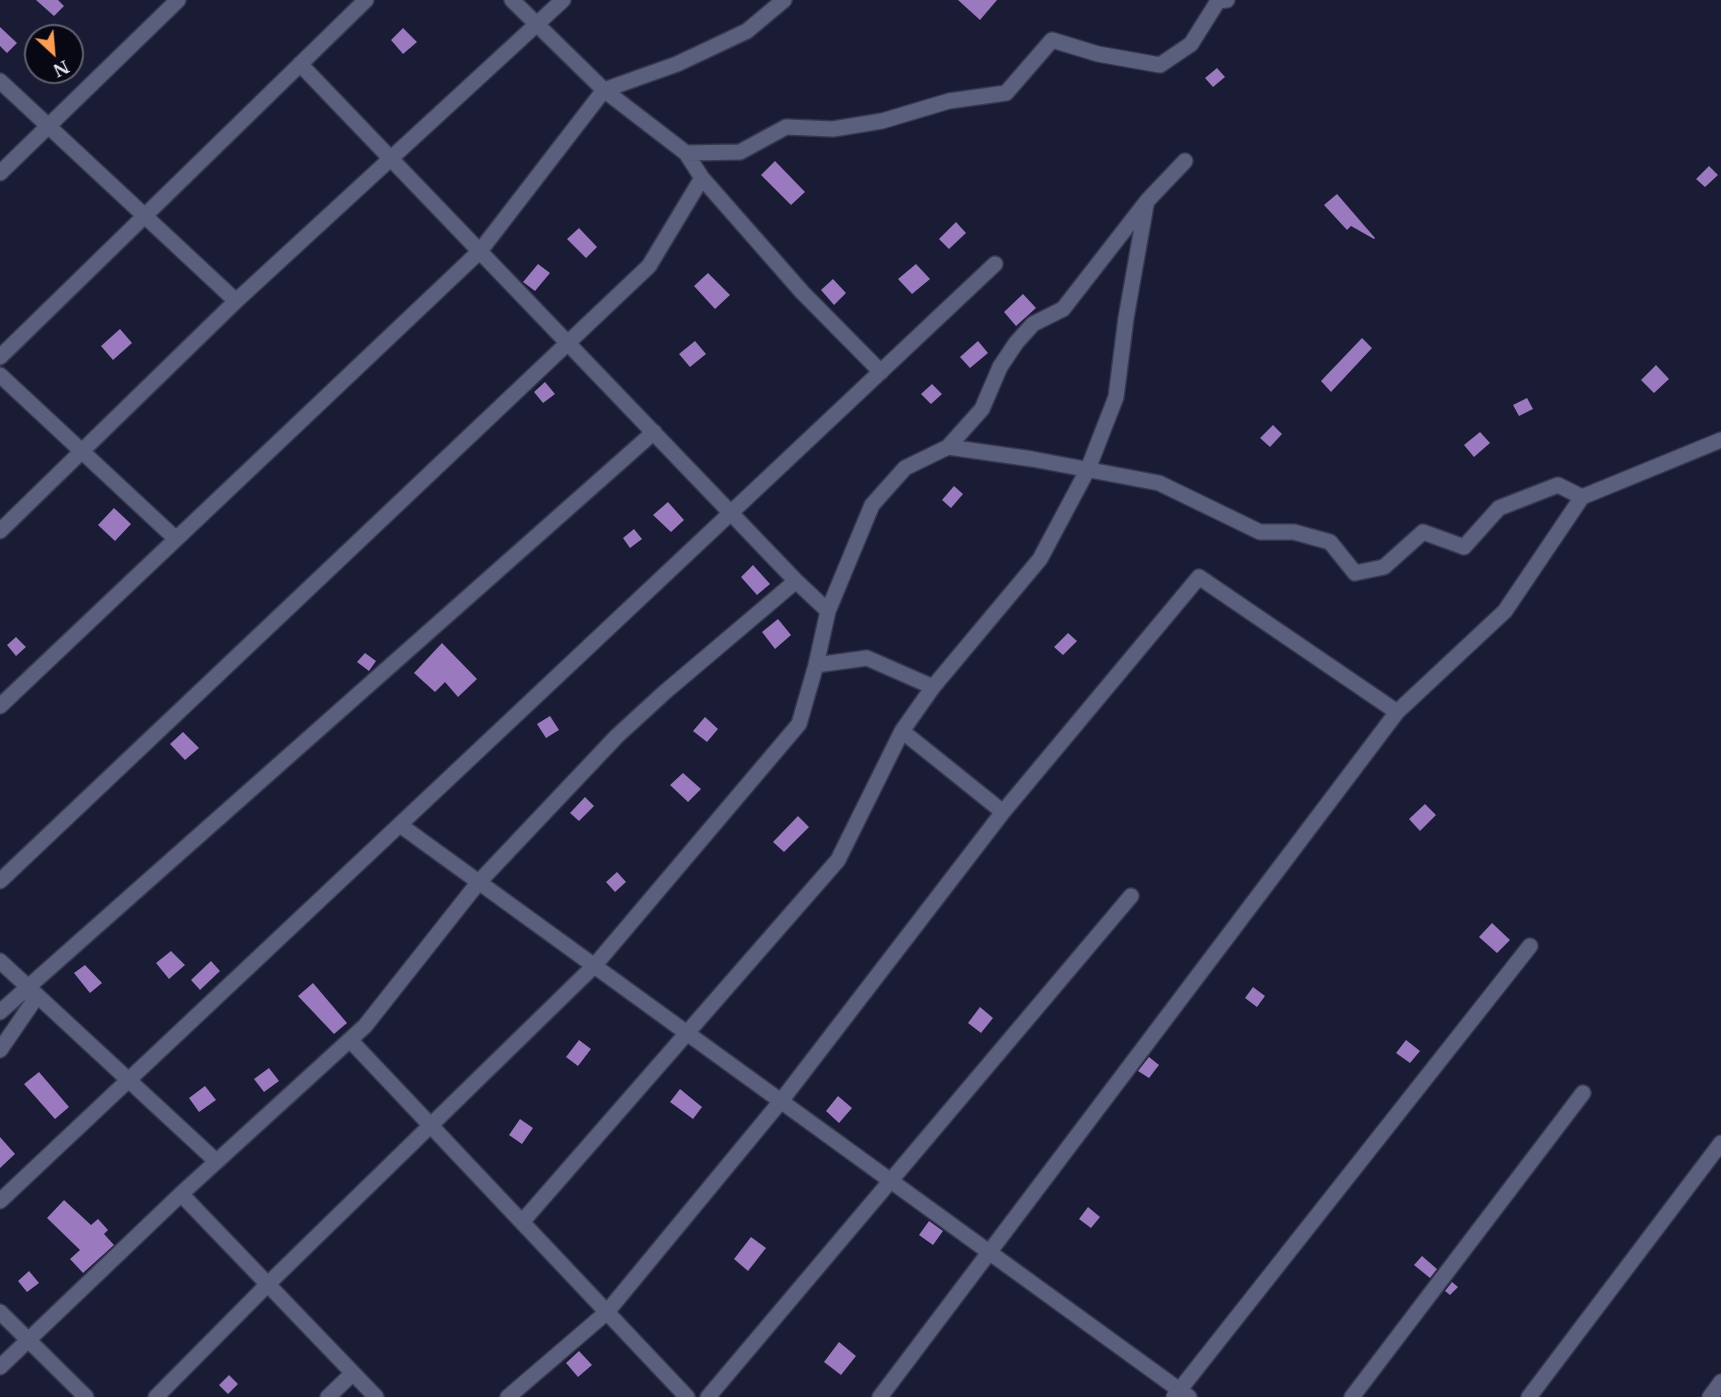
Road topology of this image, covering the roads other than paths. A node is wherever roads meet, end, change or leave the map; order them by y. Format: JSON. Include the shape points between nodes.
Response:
{"nodes":[{"id":1,"x":178,"y":0,"type":"edge"},
{"id":2,"x":366,"y":0,"type":"edge"},
{"id":3,"x":512,"y":0,"type":"edge"},
{"id":4,"x":563,"y":0,"type":"edge"},
{"id":5,"x":784,"y":0,"type":"edge"},
{"id":6,"x":1227,"y":0,"type":"edge"},
{"id":7,"x":537,"y":25,"type":"junction"},
{"id":8,"x":300,"y":64,"type":"junction"},
{"id":9,"x":0,"y":81,"type":"edge"},
{"id":10,"x":604,"y":90,"type":"junction"},
{"id":11,"x":48,"y":126,"type":"junction"},
{"id":12,"x":686,"y":153,"type":"junction"},
{"id":13,"x":391,"y":159,"type":"junction"},
{"id":14,"x":1185,"y":161,"type":"dead end"},
{"id":15,"x":0,"y":173,"type":"edge"},
{"id":16,"x":702,"y":178,"type":"junction"},
{"id":17,"x":1147,"y":201,"type":"junction"},
{"id":18,"x":145,"y":216,"type":"junction"},
{"id":19,"x":480,"y":251,"type":"junction"},
{"id":20,"x":995,"y":264,"type":"dead end"},
{"id":21,"x":236,"y":301,"type":"junction"},
{"id":22,"x":569,"y":343,"type":"junction"},
{"id":23,"x":0,"y":357,"type":"edge"},
{"id":24,"x":881,"y":372,"type":"junction"},
{"id":25,"x":0,"y":375,"type":"edge"},
{"id":26,"x":654,"y":432,"type":"junction"},
{"id":27,"x":1721,"y":440,"type":"edge"},
{"id":28,"x":948,"y":447,"type":"junction"},
{"id":29,"x":84,"y":453,"type":"junction"},
{"id":30,"x":1088,"y":469,"type":"junction"},
{"id":31,"x":1582,"y":497,"type":"junction"},
{"id":32,"x":731,"y":513,"type":"junction"},
{"id":33,"x":0,"y":531,"type":"edge"},
{"id":34,"x":177,"y":539,"type":"junction"},
{"id":35,"x":796,"y":581,"type":"junction"},
{"id":36,"x":828,"y":611,"type":"junction"},
{"id":37,"x":816,"y":665,"type":"junction"},
{"id":38,"x":933,"y":687,"type":"junction"},
{"id":39,"x":0,"y":706,"type":"edge"},
{"id":40,"x":1397,"y":712,"type":"junction"},
{"id":41,"x":902,"y":731,"type":"junction"},
{"id":42,"x":1003,"y":812,"type":"junction"},
{"id":43,"x":400,"y":825,"type":"junction"},
{"id":44,"x":0,"y":882,"type":"edge"},
{"id":45,"x":478,"y":883,"type":"junction"},
{"id":46,"x":1131,"y":896,"type":"dead end"},
{"id":47,"x":1530,"y":946,"type":"dead end"},
{"id":48,"x":0,"y":961,"type":"edge"},
{"id":49,"x":595,"y":965,"type":"junction"},
{"id":50,"x":32,"y":991,"type":"junction"},
{"id":51,"x":0,"y":1012,"type":"edge"},
{"id":52,"x":686,"y":1033,"type":"junction"},
{"id":53,"x":350,"y":1040,"type":"junction"},
{"id":54,"x":0,"y":1050,"type":"edge"},
{"id":55,"x":129,"y":1080,"type":"junction"},
{"id":56,"x":1583,"y":1093,"type":"dead end"},
{"id":57,"x":781,"y":1101,"type":"junction"},
{"id":58,"x":431,"y":1126,"type":"junction"},
{"id":59,"x":1721,"y":1143,"type":"edge"},
{"id":60,"x":216,"y":1161,"type":"junction"},
{"id":61,"x":890,"y":1180,"type":"junction"},
{"id":62,"x":181,"y":1194,"type":"junction"},
{"id":63,"x":0,"y":1201,"type":"edge"},
{"id":64,"x":522,"y":1222,"type":"junction"},
{"id":65,"x":989,"y":1252,"type":"junction"},
{"id":66,"x":267,"y":1284,"type":"junction"},
{"id":67,"x":0,"y":1312,"type":"edge"},
{"id":68,"x":607,"y":1312,"type":"junction"},
{"id":69,"x":28,"y":1340,"type":"junction"},
{"id":70,"x":0,"y":1367,"type":"edge"},
{"id":71,"x":353,"y":1373,"type":"junction"},
{"id":72,"x":1721,"y":1382,"type":"edge"},
{"id":73,"x":1181,"y":1395,"type":"edge"},
{"id":74,"x":86,"y":1397,"type":"edge"},
{"id":75,"x":156,"y":1397,"type":"edge"},
{"id":76,"x":328,"y":1397,"type":"edge"},
{"id":77,"x":376,"y":1397,"type":"edge"},
{"id":78,"x":508,"y":1397,"type":"edge"},
{"id":79,"x":687,"y":1397,"type":"edge"},
{"id":80,"x":708,"y":1397,"type":"edge"},
{"id":81,"x":880,"y":1397,"type":"edge"},
{"id":82,"x":1352,"y":1397,"type":"edge"},
{"id":83,"x":1529,"y":1397,"type":"edge"},
{"id":84,"x":1710,"y":1397,"type":"edge"}],
"edges":[{"from":1,"to":11,"type":"street"},
{"from":2,"to":8,"type":"street"},
{"from":3,"to":7,"type":"street"},
{"from":4,"to":7,"type":"street"},
{"from":5,"to":10,"type":"street","via":[[747,31],[677,64]]},
{"from":6,"to":12,"type":"street","via":[[1218,1],[1191,44],[1160,65],[1098,54],[1052,39],[1006,93],[949,101],[882,121],[833,129],[786,127],[740,152]]},
{"from":7,"to":10,"type":"street"},
{"from":7,"to":13,"type":"street"},
{"from":8,"to":13,"type":"street"},
{"from":8,"to":18,"type":"street"},
{"from":9,"to":11,"type":"street"},
{"from":10,"to":12,"type":"street"},
{"from":10,"to":19,"type":"street"},
{"from":11,"to":15,"type":"street"},
{"from":11,"to":18,"type":"street"},
{"from":12,"to":16,"type":"street"},
{"from":13,"to":19,"type":"street"},
{"from":13,"to":21,"type":"street"},
{"from":14,"to":17,"type":"street"},
{"from":16,"to":22,"type":"street","via":[[649,266]]},
{"from":16,"to":24,"type":"street","via":[[802,292]]},
{"from":17,"to":28,"type":"street","via":[[1063,309],[1033,324],[1016,343],[1000,367],[982,408]]},
{"from":17,"to":30,"type":"street","via":[[1116,397]]},
{"from":18,"to":21,"type":"street"},
{"from":18,"to":23,"type":"street"},
{"from":19,"to":22,"type":"street"},
{"from":19,"to":34,"type":"street"},
{"from":20,"to":24,"type":"street"},
{"from":21,"to":29,"type":"street"},
{"from":22,"to":26,"type":"street"},
{"from":22,"to":44,"type":"street"},
{"from":24,"to":32,"type":"street"},
{"from":25,"to":29,"type":"street"},
{"from":26,"to":32,"type":"street"},
{"from":26,"to":50,"type":"street"},
{"from":27,"to":31,"type":"street"},
{"from":28,"to":30,"type":"street"},
{"from":28,"to":36,"type":"street","via":[[905,468],[872,505]]},
{"from":29,"to":33,"type":"street"},
{"from":29,"to":34,"type":"street"},
{"from":30,"to":31,"type":"street","via":[[1159,483],[1260,532],[1294,532],[1330,542],[1355,573],[1384,567],[1423,532],[1464,547],[1499,508],[1558,485]]},
{"from":30,"to":38,"type":"street","via":[[1040,559]]},
{"from":31,"to":40,"type":"street","via":[[1505,611]]},
{"from":32,"to":35,"type":"street"},
{"from":32,"to":43,"type":"street"},
{"from":34,"to":39,"type":"street"},
{"from":35,"to":36,"type":"street"},
{"from":35,"to":45,"type":"street","via":[[617,736]]},
{"from":36,"to":37,"type":"street"},
{"from":37,"to":38,"type":"street","via":[[867,658]]},
{"from":37,"to":49,"type":"street","via":[[799,724]]},
{"from":38,"to":41,"type":"street"},
{"from":40,"to":42,"type":"street","via":[[1199,577]]},
{"from":40,"to":65,"type":"street"},
{"from":41,"to":42,"type":"street"},
{"from":41,"to":52,"type":"street","via":[[838,860]]},
{"from":42,"to":57,"type":"street"},
{"from":43,"to":45,"type":"street"},
{"from":43,"to":55,"type":"street"},
{"from":45,"to":49,"type":"street"},
{"from":45,"to":53,"type":"street"},
{"from":46,"to":61,"type":"street"},
{"from":47,"to":73,"type":"street"},
{"from":48,"to":50,"type":"street"},
{"from":49,"to":52,"type":"street"},
{"from":49,"to":58,"type":"street"},
{"from":50,"to":51,"type":"street"},
{"from":50,"to":54,"type":"street"},
{"from":50,"to":55,"type":"street"},
{"from":52,"to":57,"type":"street"},
{"from":52,"to":64,"type":"street"},
{"from":53,"to":58,"type":"street"},
{"from":53,"to":60,"type":"street"},
{"from":55,"to":60,"type":"street"},
{"from":55,"to":63,"type":"street"},
{"from":56,"to":82,"type":"street"},
{"from":57,"to":61,"type":"street"},
{"from":57,"to":68,"type":"street"},
{"from":58,"to":64,"type":"street"},
{"from":58,"to":66,"type":"street"},
{"from":59,"to":83,"type":"street"},
{"from":60,"to":62,"type":"street"},
{"from":61,"to":65,"type":"street"},
{"from":61,"to":80,"type":"street"},
{"from":62,"to":66,"type":"street"},
{"from":62,"to":69,"type":"street"},
{"from":64,"to":68,"type":"street"},
{"from":65,"to":73,"type":"street"},
{"from":65,"to":81,"type":"street"},
{"from":66,"to":71,"type":"street"},
{"from":66,"to":75,"type":"street"},
{"from":67,"to":69,"type":"street"},
{"from":68,"to":78,"type":"street"},
{"from":68,"to":79,"type":"street"},
{"from":69,"to":70,"type":"street"},
{"from":69,"to":74,"type":"street"},
{"from":71,"to":76,"type":"street"},
{"from":71,"to":77,"type":"street"},
{"from":72,"to":84,"type":"street"}]}
